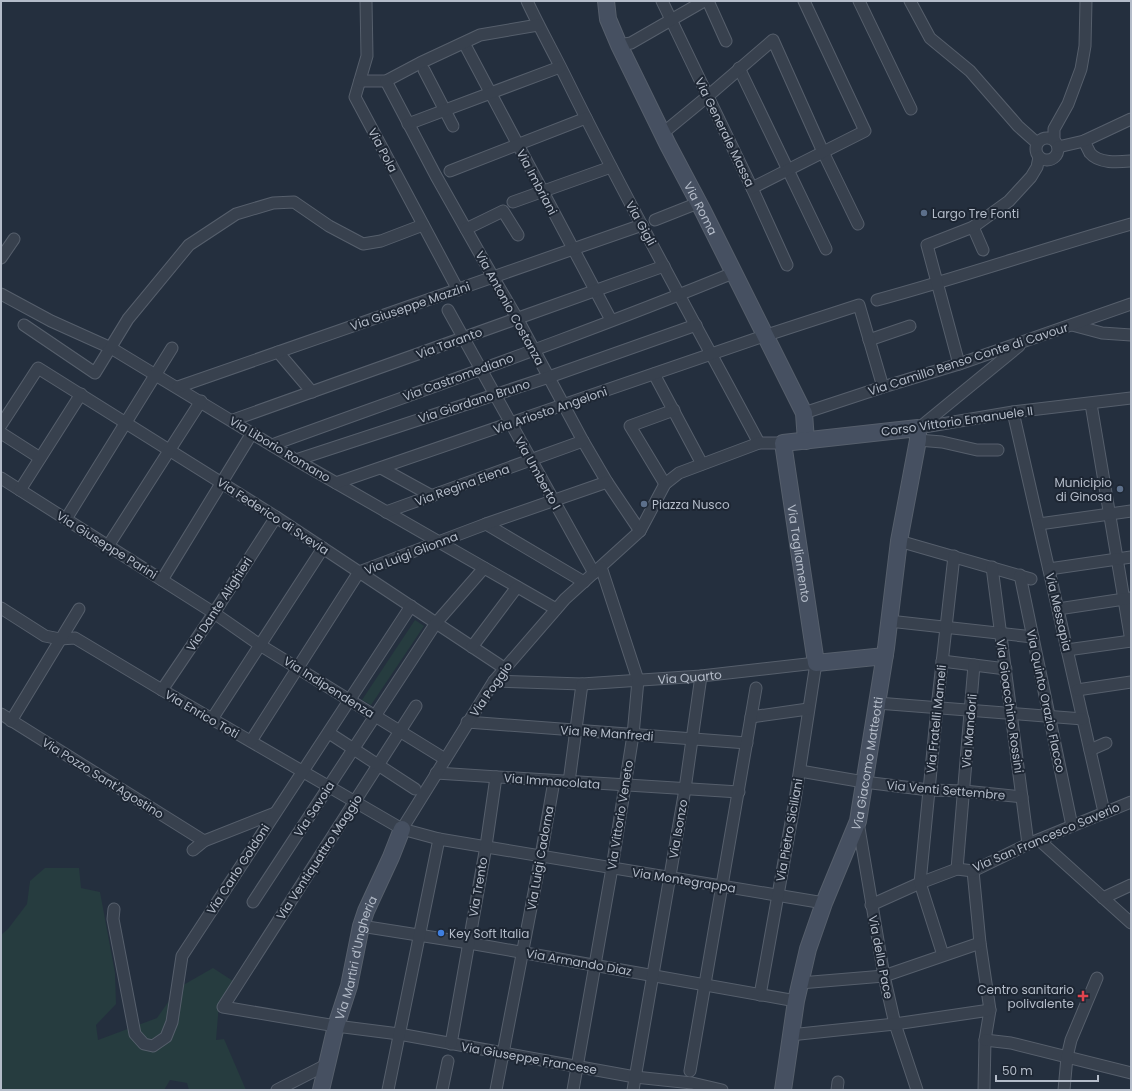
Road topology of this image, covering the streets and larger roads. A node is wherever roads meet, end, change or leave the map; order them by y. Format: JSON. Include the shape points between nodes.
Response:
{"nodes":[{"id":1,"x":366,"y":1,"type":"edge"},
{"id":2,"x":527,"y":1,"type":"edge"},
{"id":3,"x":606,"y":1,"type":"edge"},
{"id":4,"x":662,"y":1,"type":"edge"},
{"id":5,"x":704,"y":1,"type":"edge"},
{"id":6,"x":708,"y":1,"type":"edge"},
{"id":7,"x":804,"y":1,"type":"edge"},
{"id":8,"x":859,"y":1,"type":"edge"},
{"id":9,"x":910,"y":1,"type":"edge"},
{"id":10,"x":1086,"y":1,"type":"edge"},
{"id":11,"x":671,"y":20,"type":"junction"},
{"id":12,"x":538,"y":25,"type":"junction"},
{"id":13,"x":726,"y":41,"type":"dead end"},
{"id":14,"x":464,"y":43,"type":"junction"},
{"id":15,"x":619,"y":45,"type":"junction"},
{"id":16,"x":560,"y":67,"type":"junction"},
{"id":17,"x":739,"y":68,"type":"junction"},
{"id":18,"x":424,"y":70,"type":"dead end"},
{"id":19,"x":360,"y":81,"type":"junction"},
{"id":20,"x":386,"y":81,"type":"junction"},
{"id":21,"x":490,"y":92,"type":"junction"},
{"id":22,"x":708,"y":96,"type":"junction"},
{"id":23,"x":911,"y":109,"type":"dead end"},
{"id":24,"x":444,"y":110,"type":"junction"},
{"id":25,"x":586,"y":118,"type":"junction"},
{"id":26,"x":1131,"y":119,"type":"edge"},
{"id":27,"x":408,"y":124,"type":"junction"},
{"id":28,"x":453,"y":126,"type":"dead end"},
{"id":29,"x":663,"y":133,"type":"junction"},
{"id":30,"x":1084,"y":141,"type":"junction"},
{"id":31,"x":1036,"y":143,"type":"junction"},
{"id":32,"x":1056,"y":144,"type":"junction"},
{"id":33,"x":518,"y":145,"type":"junction"},
{"id":34,"x":823,"y":152,"type":"junction"},
{"id":35,"x":1039,"y":157,"type":"junction"},
{"id":36,"x":1131,"y":161,"type":"edge"},
{"id":37,"x":611,"y":167,"type":"junction"},
{"id":38,"x":450,"y":170,"type":"dead end"},
{"id":39,"x":788,"y":170,"type":"junction"},
{"id":40,"x":752,"y":188,"type":"junction"},
{"id":41,"x":542,"y":191,"type":"junction"},
{"id":42,"x":513,"y":202,"type":"dead end"},
{"id":43,"x":698,"y":203,"type":"junction"},
{"id":44,"x":656,"y":220,"type":"dead end"},
{"id":45,"x":858,"y":224,"type":"dead end"},
{"id":46,"x":1131,"y":224,"type":"edge"},
{"id":47,"x":423,"y":225,"type":"junction"},
{"id":48,"x":642,"y":225,"type":"junction"},
{"id":49,"x":973,"y":227,"type":"junction"},
{"id":50,"x":466,"y":229,"type":"junction"},
{"id":51,"x":518,"y":235,"type":"dead end"},
{"id":52,"x":14,"y":239,"type":"dead end"},
{"id":53,"x":826,"y":249,"type":"dead end"},
{"id":54,"x":573,"y":250,"type":"junction"},
{"id":55,"x":983,"y":250,"type":"dead end"},
{"id":56,"x":1,"y":258,"type":"edge"},
{"id":57,"x":787,"y":264,"type":"dead end"},
{"id":58,"x":664,"y":266,"type":"junction"},
{"id":59,"x":733,"y":273,"type":"junction"},
{"id":60,"x":493,"y":277,"type":"junction"},
{"id":61,"x":937,"y":284,"type":"junction"},
{"id":62,"x":458,"y":290,"type":"junction"},
{"id":63,"x":595,"y":290,"type":"junction"},
{"id":64,"x":1,"y":294,"type":"edge"},
{"id":65,"x":680,"y":295,"type":"junction"},
{"id":66,"x":877,"y":300,"type":"dead end"},
{"id":67,"x":1131,"y":304,"type":"edge"},
{"id":68,"x":448,"y":310,"type":"dead end"},
{"id":69,"x":517,"y":318,"type":"junction"},
{"id":70,"x":611,"y":320,"type":"junction"},
{"id":71,"x":24,"y":325,"type":"dead end"},
{"id":72,"x":1072,"y":325,"type":"junction"},
{"id":73,"x":696,"y":326,"type":"junction"},
{"id":74,"x":910,"y":326,"type":"dead end"},
{"id":75,"x":1131,"y":334,"type":"edge"},
{"id":76,"x":764,"y":336,"type":"junction"},
{"id":77,"x":464,"y":338,"type":"junction"},
{"id":78,"x":869,"y":340,"type":"junction"},
{"id":79,"x":1025,"y":341,"type":"junction"},
{"id":80,"x":111,"y":348,"type":"junction"},
{"id":81,"x":172,"y":348,"type":"dead end"},
{"id":82,"x":534,"y":350,"type":"junction"},
{"id":83,"x":278,"y":352,"type":"junction"},
{"id":84,"x":711,"y":354,"type":"junction"},
{"id":85,"x":959,"y":364,"type":"junction"},
{"id":86,"x":481,"y":370,"type":"junction"},
{"id":87,"x":156,"y":374,"type":"junction"},
{"id":88,"x":654,"y":374,"type":"junction"},
{"id":89,"x":549,"y":377,"type":"junction"},
{"id":90,"x":178,"y":387,"type":"junction"},
{"id":91,"x":883,"y":387,"type":"junction"},
{"id":92,"x":312,"y":392,"type":"junction"},
{"id":93,"x":81,"y":394,"type":"junction"},
{"id":94,"x":495,"y":394,"type":"junction"},
{"id":95,"x":1131,"y":398,"type":"edge"},
{"id":96,"x":200,"y":401,"type":"junction"},
{"id":97,"x":1091,"y":404,"type":"junction"},
{"id":98,"x":565,"y":405,"type":"junction"},
{"id":99,"x":674,"y":410,"type":"junction"},
{"id":100,"x":1013,"y":412,"type":"junction"},
{"id":101,"x":804,"y":413,"type":"junction"},
{"id":102,"x":233,"y":420,"type":"junction"},
{"id":103,"x":126,"y":423,"type":"junction"},
{"id":104,"x":511,"y":423,"type":"junction"},
{"id":105,"x":1,"y":425,"type":"edge"},
{"id":106,"x":1,"y":433,"type":"edge"},
{"id":107,"x":252,"y":433,"type":"junction"},
{"id":108,"x":918,"y":434,"type":"junction"},
{"id":109,"x":584,"y":441,"type":"junction"},
{"id":110,"x":806,"y":441,"type":"junction"},
{"id":111,"x":759,"y":443,"type":"junction"},
{"id":112,"x":783,"y":443,"type":"junction"},
{"id":113,"x":272,"y":445,"type":"junction"},
{"id":114,"x":169,"y":450,"type":"junction"},
{"id":115,"x":998,"y":450,"type":"dead end"},
{"id":116,"x":40,"y":458,"type":"junction"},
{"id":117,"x":296,"y":460,"type":"junction"},
{"id":118,"x":531,"y":460,"type":"junction"},
{"id":119,"x":702,"y":464,"type":"junction"},
{"id":120,"x":381,"y":468,"type":"junction"},
{"id":121,"x":1,"y":478,"type":"edge"},
{"id":122,"x":221,"y":482,"type":"junction"},
{"id":123,"x":607,"y":482,"type":"junction"},
{"id":124,"x":336,"y":483,"type":"junction"},
{"id":125,"x":665,"y":484,"type":"junction"},
{"id":126,"x":20,"y":490,"type":"junction"},
{"id":127,"x":432,"y":496,"type":"junction"},
{"id":128,"x":554,"y":500,"type":"junction"},
{"id":129,"x":1131,"y":511,"type":"edge"},
{"id":130,"x":386,"y":512,"type":"junction"},
{"id":131,"x":1110,"y":514,"type":"junction"},
{"id":132,"x":276,"y":517,"type":"junction"},
{"id":133,"x":66,"y":519,"type":"junction"},
{"id":134,"x":486,"y":524,"type":"junction"},
{"id":135,"x":1039,"y":524,"type":"junction"},
{"id":136,"x":640,"y":531,"type":"junction"},
{"id":137,"x":899,"y":541,"type":"junction"},
{"id":138,"x":439,"y":542,"type":"junction"},
{"id":139,"x":108,"y":546,"type":"junction"},
{"id":140,"x":323,"y":548,"type":"junction"},
{"id":141,"x":954,"y":556,"type":"junction"},
{"id":142,"x":1131,"y":557,"type":"edge"},
{"id":143,"x":1118,"y":559,"type":"junction"},
{"id":144,"x":992,"y":567,"type":"junction"},
{"id":145,"x":484,"y":568,"type":"junction"},
{"id":146,"x":1049,"y":569,"type":"junction"},
{"id":147,"x":598,"y":570,"type":"junction"},
{"id":148,"x":359,"y":572,"type":"junction"},
{"id":149,"x":162,"y":580,"type":"junction"},
{"id":150,"x":584,"y":582,"type":"junction"},
{"id":151,"x":517,"y":587,"type":"junction"},
{"id":152,"x":1128,"y":598,"type":"edge"},
{"id":153,"x":411,"y":606,"type":"junction"},
{"id":154,"x":1,"y":608,"type":"edge"},
{"id":155,"x":79,"y":609,"type":"dead end"},
{"id":156,"x":1058,"y":609,"type":"junction"},
{"id":157,"x":556,"y":610,"type":"junction"},
{"id":158,"x":214,"y":613,"type":"junction"},
{"id":159,"x":889,"y":621,"type":"junction"},
{"id":160,"x":436,"y":623,"type":"junction"},
{"id":161,"x":946,"y":627,"type":"junction"},
{"id":162,"x":1001,"y":633,"type":"junction"},
{"id":163,"x":1033,"y":637,"type":"junction"},
{"id":164,"x":60,"y":638,"type":"junction"},
{"id":165,"x":1131,"y":641,"type":"edge"},
{"id":166,"x":260,"y":645,"type":"junction"},
{"id":167,"x":472,"y":647,"type":"junction"},
{"id":168,"x":1067,"y":650,"type":"junction"},
{"id":169,"x":885,"y":656,"type":"junction"},
{"id":170,"x":942,"y":661,"type":"junction"},
{"id":171,"x":816,"y":664,"type":"junction"},
{"id":172,"x":974,"y":665,"type":"junction"},
{"id":173,"x":298,"y":668,"type":"junction"},
{"id":174,"x":504,"y":668,"type":"junction"},
{"id":175,"x":1006,"y":669,"type":"junction"},
{"id":176,"x":701,"y":676,"type":"junction"},
{"id":177,"x":638,"y":680,"type":"junction"},
{"id":178,"x":494,"y":681,"type":"junction"},
{"id":179,"x":1131,"y":682,"type":"edge"},
{"id":180,"x":582,"y":684,"type":"junction"},
{"id":181,"x":756,"y":688,"type":"dead end"},
{"id":182,"x":162,"y":690,"type":"junction"},
{"id":183,"x":1077,"y":690,"type":"junction"},
{"id":184,"x":350,"y":700,"type":"junction"},
{"id":185,"x":877,"y":704,"type":"junction"},
{"id":186,"x":416,"y":706,"type":"dead end"},
{"id":187,"x":937,"y":708,"type":"junction"},
{"id":188,"x":808,"y":709,"type":"junction"},
{"id":189,"x":970,"y":710,"type":"junction"},
{"id":190,"x":1011,"y":713,"type":"junction"},
{"id":191,"x":1,"y":714,"type":"edge"},
{"id":192,"x":375,"y":716,"type":"junction"},
{"id":193,"x":1049,"y":716,"type":"junction"},
{"id":194,"x":751,"y":717,"type":"junction"},
{"id":195,"x":212,"y":719,"type":"junction"},
{"id":196,"x":1083,"y":719,"type":"junction"},
{"id":197,"x":11,"y":721,"type":"junction"},
{"id":198,"x":467,"y":722,"type":"junction"},
{"id":199,"x":576,"y":730,"type":"junction"},
{"id":200,"x":400,"y":731,"type":"junction"},
{"id":201,"x":329,"y":733,"type":"junction"},
{"id":202,"x":633,"y":734,"type":"junction"},
{"id":203,"x":692,"y":739,"type":"junction"},
{"id":204,"x":250,"y":742,"type":"junction"},
{"id":205,"x":746,"y":743,"type":"junction"},
{"id":206,"x":1106,"y":743,"type":"dead end"},
{"id":207,"x":353,"y":749,"type":"junction"},
{"id":208,"x":1090,"y":750,"type":"junction"},
{"id":209,"x":445,"y":759,"type":"junction"},
{"id":210,"x":378,"y":765,"type":"junction"},
{"id":211,"x":800,"y":771,"type":"junction"},
{"id":212,"x":304,"y":772,"type":"junction"},
{"id":213,"x":436,"y":773,"type":"junction"},
{"id":214,"x":496,"y":777,"type":"junction"},
{"id":215,"x":554,"y":781,"type":"junction"},
{"id":216,"x":569,"y":782,"type":"junction"},
{"id":217,"x":864,"y":782,"type":"junction"},
{"id":218,"x":624,"y":785,"type":"junction"},
{"id":219,"x":329,"y":787,"type":"junction"},
{"id":220,"x":415,"y":789,"type":"dead end"},
{"id":221,"x":685,"y":789,"type":"junction"},
{"id":222,"x":929,"y":790,"type":"junction"},
{"id":223,"x":964,"y":791,"type":"junction"},
{"id":224,"x":739,"y":792,"type":"junction"},
{"id":225,"x":1022,"y":797,"type":"junction"},
{"id":226,"x":355,"y":802,"type":"junction"},
{"id":227,"x":1131,"y":802,"type":"edge"},
{"id":228,"x":1104,"y":812,"type":"junction"},
{"id":229,"x":275,"y":813,"type":"junction"},
{"id":230,"x":858,"y":821,"type":"junction"},
{"id":231,"x":1072,"y":826,"type":"junction"},
{"id":232,"x":402,"y":829,"type":"junction"},
{"id":233,"x":439,"y":838,"type":"junction"},
{"id":234,"x":204,"y":841,"type":"junction"},
{"id":235,"x":1034,"y":842,"type":"junction"},
{"id":236,"x":486,"y":846,"type":"junction"},
{"id":237,"x":193,"y":850,"type":"dead end"},
{"id":238,"x":541,"y":856,"type":"junction"},
{"id":239,"x":612,"y":868,"type":"junction"},
{"id":240,"x":957,"y":869,"type":"junction"},
{"id":241,"x":973,"y":870,"type":"junction"},
{"id":242,"x":669,"y":878,"type":"junction"},
{"id":243,"x":920,"y":883,"type":"junction"},
{"id":244,"x":1131,"y":885,"type":"edge"},
{"id":245,"x":723,"y":886,"type":"junction"},
{"id":246,"x":778,"y":896,"type":"junction"},
{"id":247,"x":1103,"y":898,"type":"junction"},
{"id":248,"x":254,"y":902,"type":"dead end"},
{"id":249,"x":824,"y":903,"type":"junction"},
{"id":250,"x":871,"y":904,"type":"junction"},
{"id":251,"x":114,"y":909,"type":"dead end"},
{"id":252,"x":1131,"y":923,"type":"edge"},
{"id":253,"x":361,"y":926,"type":"junction"},
{"id":254,"x":419,"y":936,"type":"junction"},
{"id":255,"x":469,"y":943,"type":"junction"},
{"id":256,"x":980,"y":943,"type":"junction"},
{"id":257,"x":522,"y":953,"type":"junction"},
{"id":258,"x":943,"y":955,"type":"junction"},
{"id":259,"x":594,"y":966,"type":"junction"},
{"id":260,"x":652,"y":975,"type":"junction"},
{"id":261,"x":884,"y":976,"type":"junction"},
{"id":262,"x":1097,"y":978,"type":"dead end"},
{"id":263,"x":800,"y":983,"type":"junction"},
{"id":264,"x":705,"y":984,"type":"junction"},
{"id":265,"x":760,"y":995,"type":"junction"},
{"id":266,"x":796,"y":1001,"type":"junction"},
{"id":267,"x":223,"y":1007,"type":"joint"},
{"id":268,"x":990,"y":1010,"type":"junction"},
{"id":269,"x":895,"y":1024,"type":"junction"},
{"id":270,"x":336,"y":1026,"type":"junction"},
{"id":271,"x":399,"y":1034,"type":"junction"},
{"id":272,"x":790,"y":1035,"type":"junction"},
{"id":273,"x":985,"y":1040,"type":"junction"},
{"id":274,"x":451,"y":1044,"type":"junction"},
{"id":275,"x":503,"y":1053,"type":"junction"},
{"id":276,"x":1067,"y":1057,"type":"junction"},
{"id":277,"x":448,"y":1060,"type":"dead end"},
{"id":278,"x":326,"y":1065,"type":"junction"},
{"id":279,"x":577,"y":1066,"type":"junction"},
{"id":280,"x":690,"y":1071,"type":"dead end"},
{"id":281,"x":1131,"y":1072,"type":"edge"},
{"id":282,"x":635,"y":1076,"type":"junction"},
{"id":283,"x":692,"y":1086,"type":"edge"},
{"id":284,"x":277,"y":1090,"type":"edge"},
{"id":285,"x":321,"y":1090,"type":"edge"},
{"id":286,"x":388,"y":1090,"type":"edge"},
{"id":287,"x":442,"y":1090,"type":"edge"},
{"id":288,"x":496,"y":1090,"type":"edge"},
{"id":289,"x":573,"y":1090,"type":"edge"},
{"id":290,"x":632,"y":1090,"type":"edge"},
{"id":291,"x":722,"y":1090,"type":"edge"},
{"id":292,"x":782,"y":1090,"type":"edge"},
{"id":293,"x":917,"y":1090,"type":"edge"},
{"id":294,"x":984,"y":1090,"type":"edge"},
{"id":295,"x":1064,"y":1090,"type":"edge"}],
"edges":[{"from":1,"to":19,"type":"street","name":"Via Pola","via":[[367,56]]},
{"from":2,"to":12,"type":"street","name":"Via Gigli"},
{"from":3,"to":15,"type":"street","name":"Via Roma","via":[[608,19]]},
{"from":4,"to":11,"type":"street","name":"Via Generale Massa"},
{"from":5,"to":11,"type":"street"},
{"from":6,"to":13,"type":"street"},
{"from":7,"to":34,"type":"street","via":[[865,131]]},
{"from":8,"to":23,"type":"street"},
{"from":9,"to":31,"type":"street","via":[[930,38],[970,71]]},
{"from":10,"to":32,"type":"street","via":[[1085,46],[1081,69],[1068,104],[1054,129]]},
{"from":11,"to":15,"type":"street","via":[[631,43]]},
{"from":11,"to":22,"type":"street","name":"Via Generale Massa"},
{"from":12,"to":14,"type":"street","via":[[480,34]]},
{"from":12,"to":16,"type":"street","name":"Via Gigli"},
{"from":14,"to":20,"type":"street"},
{"from":14,"to":21,"type":"street","name":"Via Imbriani"},
{"from":15,"to":29,"type":"street","name":"Via Roma"},
{"from":16,"to":21,"type":"street"},
{"from":16,"to":25,"type":"street","name":"Via Gigli"},
{"from":17,"to":22,"type":"street"},
{"from":17,"to":34,"type":"street","via":[[773,40]]},
{"from":17,"to":39,"type":"street"},
{"from":18,"to":24,"type":"street"},
{"from":19,"to":20,"type":"street"},
{"from":19,"to":47,"type":"street","name":"Via Pola","via":[[355,97]]},
{"from":20,"to":27,"type":"street","name":"Via Antonio Costanza"},
{"from":21,"to":24,"type":"street"},
{"from":21,"to":33,"type":"street","name":"Via Imbriani"},
{"from":22,"to":29,"type":"street"},
{"from":22,"to":40,"type":"street","name":"Via Generale Massa"},
{"from":24,"to":27,"type":"street"},
{"from":24,"to":28,"type":"street"},
{"from":25,"to":33,"type":"street"},
{"from":25,"to":37,"type":"street","name":"Via Gigli"},
{"from":26,"to":30,"type":"street"},
{"from":27,"to":50,"type":"street","name":"Via Antonio Costanza"},
{"from":29,"to":43,"type":"street","name":"Via Roma"},
{"from":30,"to":32,"type":"street"},
{"from":30,"to":36,"type":"street","via":[[1091,154],[1098,159]]},
{"from":31,"to":32,"type":"street","via":[[1045,137],[1051,138]]},
{"from":31,"to":35,"type":"street","via":[[1035,150]]},
{"from":32,"to":35,"type":"street","via":[[1057,154],[1052,159],[1045,160]]},
{"from":33,"to":38,"type":"street"},
{"from":33,"to":41,"type":"street","name":"Via Imbriani"},
{"from":34,"to":39,"type":"street"},
{"from":34,"to":45,"type":"street"},
{"from":35,"to":49,"type":"street","via":[[1037,167],[1009,201]]},
{"from":37,"to":41,"type":"street"},
{"from":37,"to":48,"type":"street","name":"Via Gigli"},
{"from":39,"to":40,"type":"street"},
{"from":39,"to":53,"type":"street"},
{"from":40,"to":57,"type":"street","name":"Via Generale Massa"},
{"from":41,"to":42,"type":"street"},
{"from":41,"to":54,"type":"street","name":"Via Imbriani"},
{"from":43,"to":44,"type":"street"},
{"from":43,"to":59,"type":"street","name":"Via Roma"},
{"from":46,"to":61,"type":"street"},
{"from":47,"to":62,"type":"street","name":"Via Pola"},
{"from":47,"to":80,"type":"street","via":[[381,241],[363,244],[329,226],[294,202],[273,203],[236,214],[189,245],[128,319]]},
{"from":48,"to":54,"type":"street","name":"Via Giuseppe Mazzini"},
{"from":48,"to":58,"type":"street","name":"Via Gigli"},
{"from":49,"to":55,"type":"street"},
{"from":49,"to":61,"type":"street","via":[[927,245]]},
{"from":50,"to":51,"type":"street","via":[[503,211]]},
{"from":50,"to":60,"type":"street","name":"Via Antonio Costanza"},
{"from":52,"to":56,"type":"street"},
{"from":54,"to":60,"type":"street","name":"Via Giuseppe Mazzini"},
{"from":54,"to":63,"type":"street","name":"Via Imbriani"},
{"from":58,"to":63,"type":"street","name":"Via Taranto"},
{"from":58,"to":65,"type":"street","name":"Via Gigli"},
{"from":59,"to":65,"type":"street","name":"Via Castromediano"},
{"from":59,"to":76,"type":"street","name":"Via Roma"},
{"from":60,"to":62,"type":"street","name":"Via Giuseppe Mazzini"},
{"from":60,"to":69,"type":"street","name":"Via Antonio Costanza"},
{"from":61,"to":66,"type":"street"},
{"from":61,"to":85,"type":"street"},
{"from":62,"to":83,"type":"street","name":"Via Giuseppe Mazzini"},
{"from":63,"to":69,"type":"street","name":"Via Taranto"},
{"from":63,"to":70,"type":"street","name":"Via Imbriani"},
{"from":64,"to":80,"type":"street","name":"Via Liborio Romano","via":[[51,321]]},
{"from":65,"to":70,"type":"street","name":"Via Castromediano"},
{"from":65,"to":73,"type":"street","name":"Via Gigli"},
{"from":67,"to":72,"type":"street","name":"Via Camillo Benso Conte di Cavour"},
{"from":68,"to":77,"type":"street","name":"Via Umberto I"},
{"from":69,"to":77,"type":"street","name":"Via Taranto"},
{"from":69,"to":82,"type":"street","name":"Via Antonio Costanza"},
{"from":70,"to":82,"type":"street","name":"Via Castromediano"},
{"from":71,"to":80,"type":"street","via":[[95,373]]},
{"from":72,"to":75,"type":"street","via":[[1102,333]]},
{"from":72,"to":79,"type":"street","name":"Via Camillo Benso Conte di Cavour"},
{"from":73,"to":84,"type":"street","name":"Via Gigli"},
{"from":73,"to":89,"type":"street","name":"Via Giordano Bruno"},
{"from":74,"to":78,"type":"street"},
{"from":76,"to":78,"type":"street","name":"Via Ariosto Angeloni","via":[[859,305]]},
{"from":76,"to":84,"type":"street","name":"Via Ariosto Angeloni"},
{"from":76,"to":101,"type":"street","name":"Via Roma"},
{"from":77,"to":86,"type":"street","name":"Via Umberto I"},
{"from":77,"to":92,"type":"street","name":"Via Taranto"},
{"from":78,"to":91,"type":"street"},
{"from":79,"to":85,"type":"street","name":"Via Camillo Benso Conte di Cavour"},
{"from":79,"to":108,"type":"street"},
{"from":80,"to":87,"type":"street","name":"Via Liborio Romano"},
{"from":81,"to":87,"type":"street"},
{"from":82,"to":86,"type":"street","name":"Via Castromediano"},
{"from":82,"to":89,"type":"street","name":"Via Antonio Costanza"},
{"from":83,"to":90,"type":"street","name":"Via Giuseppe Mazzini"},
{"from":83,"to":92,"type":"street"},
{"from":84,"to":88,"type":"street","name":"Via Ariosto Angeloni"},
{"from":84,"to":111,"type":"street","name":"Via Gigli"},
{"from":85,"to":91,"type":"street","name":"Via Camillo Benso Conte di Cavour"},
{"from":86,"to":94,"type":"street","name":"Via Umberto I"},
{"from":86,"to":113,"type":"street","name":"Via Castromediano"},
{"from":87,"to":90,"type":"street","name":"Via Liborio Romano"},
{"from":87,"to":103,"type":"street"},
{"from":88,"to":98,"type":"street","name":"Via Ariosto Angeloni"},
{"from":88,"to":99,"type":"street"},
{"from":89,"to":94,"type":"street","name":"Via Giordano Bruno"},
{"from":89,"to":98,"type":"street","name":"Via Antonio Costanza"},
{"from":90,"to":96,"type":"street","name":"Via Liborio Romano"},
{"from":91,"to":101,"type":"street","name":"Via Camillo Benso Conte di Cavour"},
{"from":92,"to":102,"type":"street","name":"Via Taranto"},
{"from":93,"to":103,"type":"street","name":"Via Federico di Svevia"},
{"from":93,"to":105,"type":"street","name":"Via Federico di Svevia","via":[[38,368]]},
{"from":93,"to":116,"type":"street"},
{"from":94,"to":104,"type":"street","name":"Via Umberto I"},
{"from":94,"to":117,"type":"street","name":"Via Giordano Bruno"},
{"from":95,"to":97,"type":"street","name":"Corso Vittorio Emanuele II"},
{"from":96,"to":102,"type":"street","name":"Via Liborio Romano"},
{"from":96,"to":114,"type":"street"},
{"from":97,"to":100,"type":"street","name":"Corso Vittorio Emanuele II"},
{"from":97,"to":131,"type":"street"},
{"from":98,"to":104,"type":"street","name":"Via Ariosto Angeloni"},
{"from":98,"to":109,"type":"street","name":"Via Antonio Costanza"},
{"from":99,"to":119,"type":"street"},
{"from":99,"to":125,"type":"street","via":[[630,426]]},
{"from":100,"to":108,"type":"street","name":"Corso Vittorio Emanuele II"},
{"from":100,"to":135,"type":"street","name":"Via Messapia"},
{"from":101,"to":110,"type":"street"},
{"from":102,"to":107,"type":"street","name":"Via Liborio Romano"},
{"from":103,"to":114,"type":"street","name":"Via Federico di Svevia"},
{"from":103,"to":133,"type":"street"},
{"from":104,"to":118,"type":"street","name":"Via Umberto I"},
{"from":104,"to":120,"type":"street","name":"Via Ariosto Angeloni"},
{"from":106,"to":116,"type":"street"},
{"from":107,"to":113,"type":"street","name":"Via Liborio Romano"},
{"from":107,"to":122,"type":"street"},
{"from":108,"to":110,"type":"street","name":"Corso Vittorio Emanuele II"},
{"from":108,"to":115,"type":"street","via":[[977,450]]},
{"from":108,"to":137,"type":"street","name":"Via Giacomo Matteotti"},
{"from":109,"to":118,"type":"street","name":"Via Regina Elena"},
{"from":109,"to":123,"type":"street","name":"Via Antonio Costanza"},
{"from":110,"to":112,"type":"street","name":"Corso Vittorio Emanuele II"},
{"from":111,"to":112,"type":"street"},
{"from":111,"to":119,"type":"street"},
{"from":112,"to":171,"type":"street","name":"Via Tagliamento"},
{"from":113,"to":117,"type":"street","name":"Via Liborio Romano"},
{"from":114,"to":122,"type":"street","name":"Via Federico di Svevia"},
{"from":114,"to":139,"type":"street"},
{"from":116,"to":126,"type":"street"},
{"from":117,"to":124,"type":"street","name":"Via Liborio Romano"},
{"from":118,"to":127,"type":"street","name":"Via Regina Elena"},
{"from":118,"to":128,"type":"street","name":"Via Umberto I"},
{"from":119,"to":125,"type":"street","via":[[679,473]]},
{"from":120,"to":124,"type":"street","name":"Via Ariosto Angeloni"},
{"from":120,"to":127,"type":"street"},
{"from":121,"to":126,"type":"street","name":"Via Giuseppe Parini"},
{"from":122,"to":132,"type":"street","name":"Via Federico di Svevia"},
{"from":122,"to":149,"type":"street"},
{"from":123,"to":128,"type":"street","name":"Via Luigi Glionna"},
{"from":123,"to":136,"type":"street","name":"Via Antonio Costanza"},
{"from":124,"to":130,"type":"street","name":"Via Liborio Romano"},
{"from":125,"to":136,"type":"street"},
{"from":126,"to":133,"type":"street","name":"Via Giuseppe Parini"},
{"from":127,"to":130,"type":"street","name":"Via Regina Elena"},
{"from":128,"to":134,"type":"street","name":"Via Luigi Glionna"},
{"from":128,"to":147,"type":"street","name":"Via Umberto I"},
{"from":129,"to":131,"type":"street"},
{"from":130,"to":138,"type":"street","name":"Via Liborio Romano"},
{"from":131,"to":135,"type":"street"},
{"from":131,"to":143,"type":"street"},
{"from":132,"to":140,"type":"street","name":"Via Federico di Svevia"},
{"from":132,"to":158,"type":"street","name":"Via Dante Alighieri"},
{"from":133,"to":139,"type":"street","name":"Via Giuseppe Parini"},
{"from":134,"to":138,"type":"street","name":"Via Luigi Glionna"},
{"from":134,"to":150,"type":"street"},
{"from":135,"to":146,"type":"street","name":"Via Messapia"},
{"from":136,"to":147,"type":"street"},
{"from":137,"to":141,"type":"street"},
{"from":137,"to":159,"type":"street","name":"Via Giacomo Matteotti"},
{"from":138,"to":145,"type":"street","name":"Via Liborio Romano"},
{"from":138,"to":148,"type":"street","name":"Via Luigi Glionna"},
{"from":139,"to":149,"type":"street","name":"Via Giuseppe Parini"},
{"from":140,"to":148,"type":"street","name":"Via Federico di Svevia"},
{"from":140,"to":166,"type":"street"},
{"from":141,"to":144,"type":"street"},
{"from":141,"to":161,"type":"street","name":"Via Fratelli Mameli"},
{"from":142,"to":143,"type":"street"},
{"from":143,"to":146,"type":"street"},
{"from":143,"to":152,"type":"street"},
{"from":144,"to":162,"type":"street","name":"Via Gioacchino Rossini"},
{"from":144,"to":163,"type":"street","name":"Via Quinto Orazio Flacco","via":[[1026,577]]},
{"from":145,"to":151,"type":"street","name":"Via Liborio Romano"},
{"from":145,"to":160,"type":"street"},
{"from":146,"to":156,"type":"street","name":"Via Messapia"},
{"from":147,"to":150,"type":"street","name":"Via Poggio"},
{"from":147,"to":177,"type":"street","name":"Via Vittorio Veneto"},
{"from":148,"to":153,"type":"street","name":"Via Federico di Svevia"},
{"from":148,"to":173,"type":"street","name":"Via Luigi Glionna"},
{"from":149,"to":158,"type":"street","name":"Via Giuseppe Parini"},
{"from":150,"to":157,"type":"street","name":"Via Poggio"},
{"from":151,"to":157,"type":"street","name":"Via Liborio Romano"},
{"from":151,"to":167,"type":"street"},
{"from":152,"to":156,"type":"street"},
{"from":152,"to":165,"type":"street"},
{"from":153,"to":160,"type":"street","name":"Via Federico di Svevia"},
{"from":153,"to":184,"type":"street","name":"Via Carlo Goldoni"},
{"from":154,"to":164,"type":"street","name":"Via Enrico Toti","via":[[45,636]]},
{"from":155,"to":164,"type":"street"},
{"from":156,"to":168,"type":"street","name":"Via Messapia"},
{"from":157,"to":174,"type":"street","name":"Via Poggio"},
{"from":158,"to":166,"type":"street","name":"Via Indipendenza"},
{"from":158,"to":182,"type":"street","name":"Via Dante Alighieri"},
{"from":159,"to":161,"type":"street"},
{"from":159,"to":169,"type":"street","name":"Via Giacomo Matteotti"},
{"from":160,"to":167,"type":"street","name":"Via Federico di Svevia"},
{"from":160,"to":192,"type":"street","name":"Via Savoia"},
{"from":161,"to":162,"type":"street"},
{"from":161,"to":170,"type":"street","name":"Via Fratelli Mameli"},
{"from":162,"to":163,"type":"street"},
{"from":162,"to":175,"type":"street","name":"Via Gioacchino Rossini"},
{"from":163,"to":193,"type":"street","name":"Via Quinto Orazio Flacco"},
{"from":164,"to":182,"type":"street","name":"Via Enrico Toti","via":[[75,638]]},
{"from":164,"to":197,"type":"street"},
{"from":165,"to":168,"type":"street"},
{"from":166,"to":173,"type":"street","name":"Via Indipendenza"},
{"from":166,"to":195,"type":"street"},
{"from":167,"to":174,"type":"street","name":"Via Federico di Svevia"},
{"from":168,"to":183,"type":"street","name":"Via Messapia"},
{"from":169,"to":171,"type":"street","name":"Via Quarto"},
{"from":169,"to":185,"type":"street","name":"Via Giacomo Matteotti"},
{"from":170,"to":172,"type":"street"},
{"from":170,"to":187,"type":"street","name":"Via Fratelli Mameli"},
{"from":171,"to":176,"type":"street","name":"Via Quarto"},
{"from":171,"to":188,"type":"street","name":"Via Pietro Siciliani"},
{"from":172,"to":175,"type":"street"},
{"from":172,"to":189,"type":"street","name":"Via Mandorli"},
{"from":173,"to":184,"type":"street","name":"Via Indipendenza"},
{"from":173,"to":204,"type":"street","name":"Via Luigi Glionna"},
{"from":174,"to":178,"type":"street","name":"Via Poggio"},
{"from":175,"to":190,"type":"street","name":"Via Gioacchino Rossini"},
{"from":176,"to":177,"type":"street","name":"Via Quarto"},
{"from":176,"to":203,"type":"street","name":"Via Isonzo"},
{"from":177,"to":180,"type":"street","name":"Via Quarto"},
{"from":177,"to":202,"type":"street","name":"Via Vittorio Veneto"},
{"from":178,"to":180,"type":"street","name":"Via Quarto"},
{"from":178,"to":198,"type":"street","name":"Via Poggio"},
{"from":179,"to":183,"type":"street"},
{"from":180,"to":199,"type":"street"},
{"from":181,"to":194,"type":"street"},
{"from":182,"to":195,"type":"street","name":"Via Enrico Toti"},
{"from":183,"to":196,"type":"street","name":"Via Messapia"},
{"from":184,"to":192,"type":"street","name":"Via Indipendenza"},
{"from":184,"to":201,"type":"street","name":"Via Carlo Goldoni"},
{"from":185,"to":187,"type":"street"},
{"from":185,"to":217,"type":"street","name":"Via Giacomo Matteotti"},
{"from":186,"to":200,"type":"street","name":"Via Ventiquattro Maggio"},
{"from":187,"to":189,"type":"street"},
{"from":187,"to":222,"type":"street","name":"Via Fratelli Mameli"},
{"from":188,"to":194,"type":"street"},
{"from":188,"to":211,"type":"street","name":"Via Pietro Siciliani"},
{"from":189,"to":190,"type":"street"},
{"from":189,"to":223,"type":"street","name":"Via Mandorli"},
{"from":190,"to":193,"type":"street"},
{"from":190,"to":225,"type":"street","name":"Via Gioacchino Rossini"},
{"from":191,"to":197,"type":"street","name":"Via Pozzo Sant'Agostino"},
{"from":192,"to":200,"type":"street","name":"Via Indipendenza"},
{"from":192,"to":207,"type":"street","name":"Via Savoia"},
{"from":193,"to":196,"type":"street"},
{"from":193,"to":231,"type":"street","name":"Via Quinto Orazio Flacco"},
{"from":194,"to":205,"type":"street"},
{"from":195,"to":204,"type":"street","name":"Via Enrico Toti"},
{"from":196,"to":208,"type":"street","name":"Via Messapia"},
{"from":197,"to":234,"type":"street","name":"Via Pozzo Sant'Agostino"},
{"from":198,"to":199,"type":"street","name":"Via Re Manfredi"},
{"from":198,"to":209,"type":"street","name":"Via Poggio"},
{"from":199,"to":202,"type":"street","name":"Via Re Manfredi"},
{"from":199,"to":216,"type":"street"},
{"from":200,"to":209,"type":"street","name":"Via Indipendenza"},
{"from":200,"to":210,"type":"street","name":"Via Ventiquattro Maggio"},
{"from":201,"to":207,"type":"street"},
{"from":201,"to":212,"type":"street","name":"Via Carlo Goldoni"},
{"from":202,"to":203,"type":"street","name":"Via Re Manfredi"},
{"from":202,"to":218,"type":"street","name":"Via Vittorio Veneto"},
{"from":203,"to":205,"type":"street","name":"Via Re Manfredi"},
{"from":203,"to":221,"type":"street","name":"Via Isonzo"},
{"from":204,"to":212,"type":"street","name":"Via Enrico Toti"},
{"from":205,"to":224,"type":"street"},
{"from":206,"to":208,"type":"street"},
{"from":207,"to":210,"type":"street"},
{"from":207,"to":219,"type":"street","name":"Via Savoia"},
{"from":208,"to":228,"type":"street","name":"Via Messapia"},
{"from":209,"to":213,"type":"street","name":"Via Poggio"},
{"from":210,"to":220,"type":"street"},
{"from":210,"to":226,"type":"street","name":"Via Ventiquattro Maggio"},
{"from":211,"to":217,"type":"street","name":"Via Venti Settembre"},
{"from":211,"to":246,"type":"street","name":"Via Pietro Siciliani"},
{"from":212,"to":219,"type":"street","name":"Via Enrico Toti"},
{"from":212,"to":229,"type":"street","name":"Via Carlo Goldoni"},
{"from":213,"to":214,"type":"street","name":"Via Immacolata"},
{"from":213,"to":232,"type":"street","name":"Via Poggio"},
{"from":214,"to":215,"type":"street","name":"Via Immacolata"},
{"from":214,"to":236,"type":"street","name":"Via Trento"},
{"from":215,"to":216,"type":"street","name":"Via Immacolata"},
{"from":215,"to":238,"type":"street","name":"Via Luigi Cadorna"},
{"from":216,"to":218,"type":"street","name":"Via Immacolata"},
{"from":217,"to":222,"type":"street","name":"Via Venti Settembre"},
{"from":217,"to":230,"type":"street","name":"Via Giacomo Matteotti"},
{"from":218,"to":221,"type":"street","name":"Via Immacolata"},
{"from":218,"to":239,"type":"street","name":"Via Vittorio Veneto"},
{"from":219,"to":226,"type":"street","name":"Via Enrico Toti"},
{"from":219,"to":248,"type":"street","name":"Via Savoia"},
{"from":221,"to":224,"type":"street","name":"Via Immacolata"},
{"from":221,"to":242,"type":"street","name":"Via Isonzo"},
{"from":222,"to":223,"type":"street","name":"Via Venti Settembre"},
{"from":222,"to":243,"type":"street","name":"Via Fratelli Mameli"},
{"from":223,"to":225,"type":"street","name":"Via Venti Settembre"},
{"from":223,"to":240,"type":"street","name":"Via Mandorli"},
{"from":224,"to":245,"type":"street"},
{"from":225,"to":235,"type":"street","name":"Via Gioacchino Rossini"},
{"from":226,"to":232,"type":"street","name":"Via Enrico Toti"},
{"from":226,"to":267,"type":"street","name":"Via Ventiquattro Maggio"},
{"from":227,"to":228,"type":"street","name":"Via San Francesco Saverio"},
{"from":228,"to":231,"type":"street","name":"Via San Francesco Saverio"},
{"from":229,"to":234,"type":"street"},
{"from":229,"to":251,"type":"street","name":"Via Carlo Goldoni","via":[[182,956],[172,1022],[166,1037],[153,1046],[144,1044],[135,1034],[113,919]]},
{"from":230,"to":249,"type":"street","name":"Via Giacomo Matteotti"},
{"from":230,"to":250,"type":"street","name":"Via della Pace"},
{"from":231,"to":235,"type":"street","name":"Via San Francesco Saverio"},
{"from":232,"to":233,"type":"street","name":"Via Montegrappa"},
{"from":232,"to":253,"type":"street","name":"Via Martiri d'Ungheria"},
{"from":233,"to":236,"type":"street","name":"Via Montegrappa"},
{"from":233,"to":254,"type":"street"},
{"from":234,"to":237,"type":"street"},
{"from":235,"to":241,"type":"street","name":"Via San Francesco Saverio"},
{"from":235,"to":247,"type":"street"},
{"from":236,"to":238,"type":"street","name":"Via Montegrappa"},
{"from":236,"to":255,"type":"street","name":"Via Trento"},
{"from":238,"to":239,"type":"street","name":"Via Montegrappa"},
{"from":238,"to":257,"type":"street","name":"Via Luigi Cadorna"},
{"from":239,"to":242,"type":"street","name":"Via Montegrappa"},
{"from":239,"to":259,"type":"street","name":"Via Vittorio Veneto"},
{"from":240,"to":241,"type":"street","name":"Via San Francesco Saverio"},
{"from":240,"to":243,"type":"street","name":"Via San Francesco Saverio"},
{"from":241,"to":256,"type":"street"},
{"from":242,"to":245,"type":"street","name":"Via Montegrappa"},
{"from":242,"to":260,"type":"street","name":"Via Isonzo"},
{"from":243,"to":250,"type":"street","name":"Via San Francesco Saverio"},
{"from":243,"to":258,"type":"street"},
{"from":244,"to":247,"type":"street"},
{"from":245,"to":246,"type":"street","name":"Via Montegrappa"},
{"from":245,"to":264,"type":"street"},
{"from":246,"to":249,"type":"street","name":"Via Montegrappa"},
{"from":246,"to":265,"type":"street","name":"Via Pietro Siciliani"},
{"from":247,"to":252,"type":"street"},
{"from":249,"to":263,"type":"street","name":"Via Giacomo Matteotti","via":[[808,949]]},
{"from":250,"to":261,"type":"street","name":"Via della Pace"},
{"from":253,"to":254,"type":"street","name":"Via Armando Diaz"},
{"from":253,"to":270,"type":"street","name":"Via Martiri d'Ungheria","via":[[349,986]]},
{"from":254,"to":255,"type":"street","name":"Via Armando Diaz"},
{"from":254,"to":271,"type":"street"},
{"from":255,"to":257,"type":"street","name":"Via Armando Diaz"},
{"from":255,"to":274,"type":"street","name":"Via Trento"},
{"from":256,"to":258,"type":"street"},
{"from":256,"to":268,"type":"street"},
{"from":257,"to":259,"type":"street","name":"Via Armando Diaz"},
{"from":257,"to":275,"type":"street","name":"Via Luigi Cadorna"},
{"from":258,"to":261,"type":"street"},
{"from":259,"to":260,"type":"street","name":"Via Armando Diaz"},
{"from":259,"to":279,"type":"street","name":"Via Vittorio Veneto"},
{"from":260,"to":264,"type":"street","name":"Via Armando Diaz"},
{"from":260,"to":282,"type":"street","name":"Via Isonzo"},
{"from":261,"to":263,"type":"street"},
{"from":261,"to":269,"type":"street","name":"Via della Pace"},
{"from":262,"to":276,"type":"street"},
{"from":263,"to":266,"type":"street","name":"Via Giacomo Matteotti"},
{"from":264,"to":265,"type":"street","name":"Via Armando Diaz"},
{"from":264,"to":280,"type":"street"},
{"from":265,"to":266,"type":"street","name":"Via Armando Diaz"},
{"from":266,"to":272,"type":"street","name":"Via Giacomo Matteotti"},
{"from":267,"to":270,"type":"street","name":"Via Giuseppe Francese"},
{"from":268,"to":269,"type":"street"},
{"from":268,"to":273,"type":"street"},
{"from":269,"to":272,"type":"street"},
{"from":269,"to":293,"type":"street","name":"Via della Pace"},
{"from":270,"to":271,"type":"street","name":"Via Giuseppe Francese"},
{"from":270,"to":278,"type":"street","name":"Via Martiri d'Ungheria"},
{"from":271,"to":274,"type":"street","name":"Via Giuseppe Francese"},
{"from":271,"to":286,"type":"street"},
{"from":272,"to":292,"type":"street","name":"Via Giacomo Matteotti"},
{"from":273,"to":276,"type":"street","via":[[1011,1043]]},
{"from":273,"to":294,"type":"street"},
{"from":274,"to":275,"type":"street","name":"Via Giuseppe Francese"},
{"from":275,"to":279,"type":"street","name":"Via Giuseppe Francese"},
{"from":275,"to":288,"type":"street","name":"Via Luigi Cadorna"},
{"from":276,"to":281,"type":"street"},
{"from":276,"to":295,"type":"street"},
{"from":277,"to":287,"type":"street"},
{"from":278,"to":284,"type":"street"},
{"from":278,"to":285,"type":"street","name":"Via Martiri d'Ungheria"},
{"from":279,"to":282,"type":"street","name":"Via Giuseppe Francese"},
{"from":279,"to":289,"type":"street","name":"Via Vittorio Veneto"},
{"from":282,"to":283,"type":"street","name":"Via Giuseppe Francese"},
{"from":282,"to":290,"type":"street","name":"Via Isonzo"},
{"from":283,"to":291,"type":"street","name":"Via Giuseppe Francese"}]}
